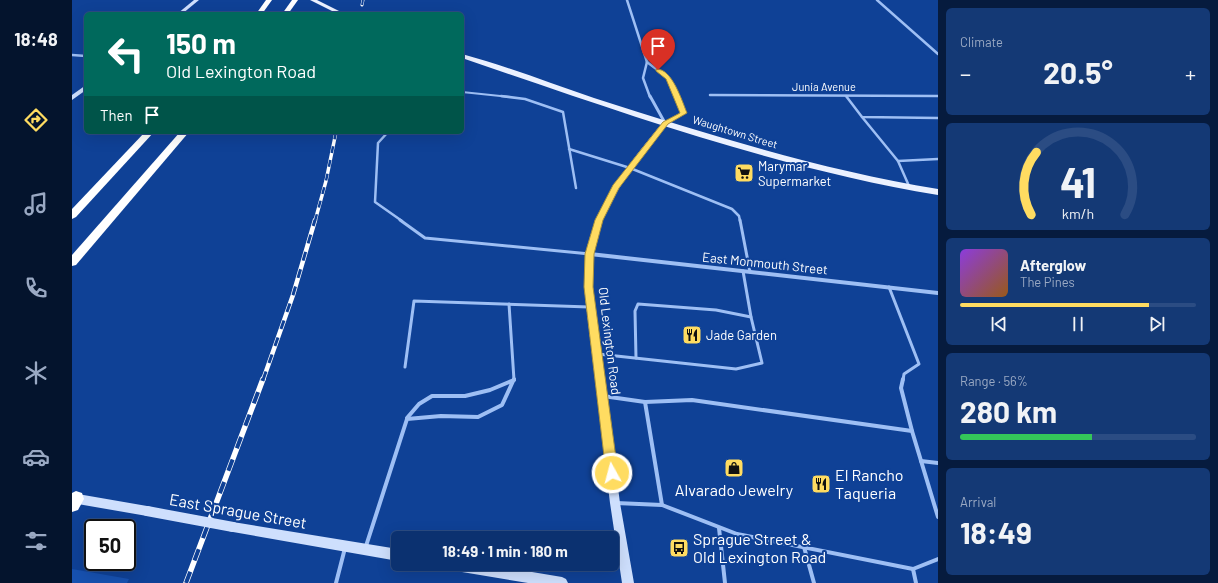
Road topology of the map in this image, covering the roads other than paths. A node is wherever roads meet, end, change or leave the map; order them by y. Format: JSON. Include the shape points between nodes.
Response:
{"nodes":[{"id":1,"x":197,"y":0,"type":"edge"},
{"id":2,"x":270,"y":0,"type":"edge"},
{"id":3,"x":295,"y":0,"type":"edge"},
{"id":4,"x":313,"y":0,"type":"edge"},
{"id":5,"x":627,"y":0,"type":"edge"},
{"id":6,"x":877,"y":0,"type":"edge"},
{"id":7,"x":182,"y":12,"type":"edge"},
{"id":8,"x":261,"y":12,"type":"edge"},
{"id":9,"x":286,"y":12,"type":"edge"},
{"id":10,"x":338,"y":12,"type":"edge"},
{"id":11,"x":938,"y":54,"type":"edge"},
{"id":12,"x":72,"y":55,"type":"edge"},
{"id":13,"x":84,"y":56,"type":"edge"},
{"id":14,"x":464,"y":57,"type":"edge"},
{"id":15,"x":647,"y":62,"type":"junction"},
{"id":16,"x":84,"y":89,"type":"edge"},
{"id":17,"x":464,"y":92,"type":"edge"},
{"id":18,"x":710,"y":95,"type":"dead end"},
{"id":19,"x":846,"y":96,"type":"junction"},
{"id":20,"x":938,"y":96,"type":"edge"},
{"id":21,"x":72,"y":98,"type":"edge"},
{"id":22,"x":862,"y":117,"type":"junction"},
{"id":23,"x":938,"y":118,"type":"edge"},
{"id":24,"x":665,"y":123,"type":"junction"},
{"id":25,"x":148,"y":134,"type":"edge"},
{"id":26,"x":183,"y":134,"type":"edge"},
{"id":27,"x":386,"y":134,"type":"edge"},
{"id":28,"x":570,"y":149,"type":"junction"},
{"id":29,"x":938,"y":159,"type":"edge"},
{"id":30,"x":898,"y":161,"type":"junction"},
{"id":31,"x":630,"y":168,"type":"junction"},
{"id":32,"x":910,"y":187,"type":"junction"},
{"id":33,"x":576,"y":188,"type":"dead end"},
{"id":34,"x":938,"y":192,"type":"edge"},
{"id":35,"x":72,"y":215,"type":"edge"},
{"id":36,"x":590,"y":254,"type":"junction"},
{"id":37,"x":72,"y":262,"type":"edge"},
{"id":38,"x":743,"y":271,"type":"junction"},
{"id":39,"x":750,"y":272,"type":"junction"},
{"id":40,"x":889,"y":287,"type":"junction"},
{"id":41,"x":938,"y":293,"type":"edge"},
{"id":42,"x":509,"y":304,"type":"junction"},
{"id":43,"x":591,"y":307,"type":"junction"},
{"id":44,"x":751,"y":317,"type":"junction"},
{"id":45,"x":597,"y":354,"type":"junction"},
{"id":46,"x":636,"y":358,"type":"junction"},
{"id":47,"x":405,"y":367,"type":"dead end"},
{"id":48,"x":514,"y":380,"type":"junction"},
{"id":49,"x":603,"y":396,"type":"junction"},
{"id":50,"x":645,"y":402,"type":"junction"},
{"id":51,"x":407,"y":419,"type":"junction"},
{"id":52,"x":912,"y":431,"type":"junction"},
{"id":53,"x":921,"y":461,"type":"junction"},
{"id":54,"x":938,"y":463,"type":"edge"},
{"id":55,"x":73,"y":500,"type":"edge"},
{"id":56,"x":615,"y":503,"type":"junction"},
{"id":57,"x":662,"y":505,"type":"junction"},
{"id":58,"x":938,"y":517,"type":"edge"},
{"id":59,"x":719,"y":528,"type":"junction"},
{"id":60,"x":345,"y":546,"type":"junction"},
{"id":61,"x":804,"y":547,"type":"junction"},
{"id":62,"x":365,"y":549,"type":"junction"},
{"id":63,"x":391,"y":554,"type":"edge"},
{"id":64,"x":938,"y":559,"type":"edge"},
{"id":65,"x":914,"y":569,"type":"junction"},
{"id":66,"x":491,"y":571,"type":"edge"},
{"id":67,"x":336,"y":583,"type":"edge"},
{"id":68,"x":562,"y":583,"type":"edge"},
{"id":69,"x":628,"y":583,"type":"edge"},
{"id":70,"x":725,"y":583,"type":"edge"},
{"id":71,"x":814,"y":583,"type":"edge"},
{"id":72,"x":916,"y":583,"type":"edge"}],
"edges":[{"from":1,"to":7,"type":"main road"},
{"from":2,"to":8,"type":"highway"},
{"from":3,"to":9,"type":"highway"},
{"from":4,"to":10,"type":"main road"},
{"from":5,"to":15,"type":"street"},
{"from":6,"to":11,"type":"street"},
{"from":12,"to":13,"type":"street"},
{"from":14,"to":24,"type":"main road","name":"Waughtown Street"},
{"from":15,"to":24,"type":"street","via":[[643,78],[651,100]]},
{"from":15,"to":24,"type":"street","name":"Old Lexington Road","via":[[668,78],[684,113]]},
{"from":16,"to":21,"type":"main road"},
{"from":17,"to":28,"type":"lane","via":[[524,99],[563,112]]},
{"from":18,"to":19,"type":"street","name":"Junia Avenue"},
{"from":19,"to":20,"type":"street","name":"Junia Avenue"},
{"from":19,"to":22,"type":"lane"},
{"from":22,"to":23,"type":"lane"},
{"from":22,"to":30,"type":"lane"},
{"from":24,"to":31,"type":"main road","name":"Old Lexington Road"},
{"from":24,"to":32,"type":"main road","name":"Waughtown Street","via":[[789,160]]},
{"from":25,"to":35,"type":"highway"},
{"from":26,"to":37,"type":"highway"},
{"from":27,"to":36,"type":"lane","via":[[378,143],[375,202],[425,238]]},
{"from":28,"to":31,"type":"lane"},
{"from":28,"to":33,"type":"lane"},
{"from":29,"to":30,"type":"lane"},
{"from":30,"to":32,"type":"lane"},
{"from":31,"to":36,"type":"main road","name":"Old Lexington Road","via":[[606,203],[593,236]]},
{"from":31,"to":39,"type":"lane","via":[[737,213]]},
{"from":32,"to":34,"type":"main road","name":"Waughtown Street"},
{"from":36,"to":38,"type":"street","name":"East Monmouth Street"},
{"from":36,"to":43,"type":"main road","name":"Old Lexington Road","via":[[588,269]]},
{"from":38,"to":39,"type":"street","name":"East Monmouth Street"},
{"from":38,"to":44,"type":"lane"},
{"from":39,"to":40,"type":"street","name":"East Monmouth Street"},
{"from":40,"to":41,"type":"street","name":"East Monmouth Street"},
{"from":40,"to":52,"type":"lane","via":[[919,364],[904,374],[901,388]]},
{"from":42,"to":43,"type":"lane"},
{"from":42,"to":47,"type":"lane","via":[[414,301]]},
{"from":42,"to":48,"type":"lane"},
{"from":43,"to":45,"type":"main road","name":"Old Lexington Road"},
{"from":44,"to":46,"type":"lane","via":[[716,310],[638,304],[635,310]]},
{"from":44,"to":46,"type":"lane","via":[[762,363],[736,369]]},
{"from":45,"to":46,"type":"lane"},
{"from":45,"to":49,"type":"main road","name":"Old Lexington Road"},
{"from":48,"to":51,"type":"lane","via":[[490,390],[465,396],[432,396],[419,404]]},
{"from":48,"to":51,"type":"lane","via":[[502,405],[478,417],[442,416]]},
{"from":49,"to":50,"type":"lane"},
{"from":49,"to":56,"type":"main road","name":"Old Lexington Road"},
{"from":50,"to":52,"type":"lane","via":[[692,400]]},
{"from":50,"to":57,"type":"lane"},
{"from":51,"to":62,"type":"lane"},
{"from":52,"to":53,"type":"lane"},
{"from":53,"to":54,"type":"lane"},
{"from":53,"to":58,"type":"lane"},
{"from":55,"to":60,"type":"main road","name":"East Sprague Street","bridge":true},
{"from":56,"to":57,"type":"lane"},
{"from":56,"to":69,"type":"main road","name":"Old Lexington Road"},
{"from":57,"to":59,"type":"lane"},
{"from":59,"to":61,"type":"lane"},
{"from":59,"to":70,"type":"lane"},
{"from":60,"to":62,"type":"main road","name":"East Sprague Street"},
{"from":60,"to":67,"type":"lane"},
{"from":61,"to":65,"type":"lane"},
{"from":61,"to":71,"type":"lane"},
{"from":62,"to":63,"type":"main road","name":"East Sprague Street"},
{"from":64,"to":65,"type":"lane"},
{"from":65,"to":72,"type":"lane"},
{"from":66,"to":68,"type":"main road"}]}
